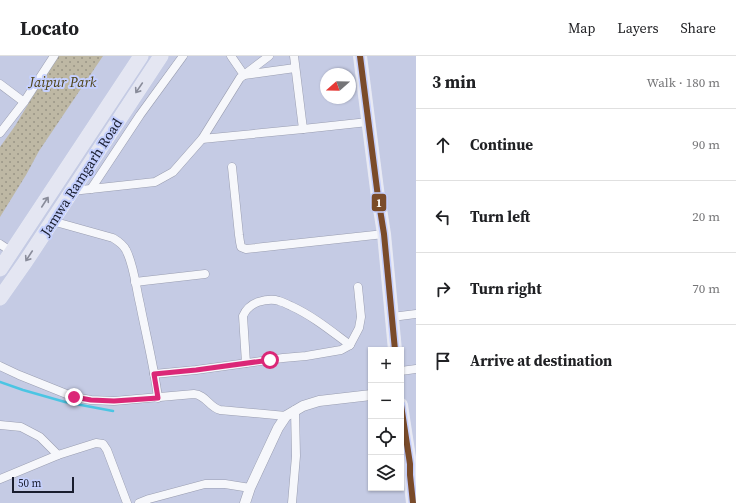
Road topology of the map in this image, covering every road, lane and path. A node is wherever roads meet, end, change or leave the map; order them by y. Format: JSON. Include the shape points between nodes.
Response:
{"nodes":[{"id":1,"x":54,"y":56,"type":"edge"},
{"id":2,"x":141,"y":56,"type":"edge"},
{"id":3,"x":161,"y":56,"type":"edge"},
{"id":4,"x":183,"y":56,"type":"edge"},
{"id":5,"x":231,"y":56,"type":"edge"},
{"id":6,"x":269,"y":56,"type":"edge"},
{"id":7,"x":294,"y":56,"type":"edge"},
{"id":8,"x":360,"y":56,"type":"edge"},
{"id":9,"x":367,"y":56,"type":"edge"},
{"id":10,"x":295,"y":68,"type":"junction"},
{"id":11,"x":244,"y":75,"type":"junction"},
{"id":12,"x":0,"y":84,"type":"edge"},
{"id":13,"x":24,"y":102,"type":"junction"},
{"id":14,"x":368,"y":122,"type":"junction"},
{"id":15,"x":303,"y":129,"type":"junction"},
{"id":16,"x":0,"y":133,"type":"edge"},
{"id":17,"x":202,"y":139,"type":"junction"},
{"id":18,"x":232,"y":167,"type":"dead end"},
{"id":19,"x":91,"y":189,"type":"junction"},
{"id":20,"x":72,"y":191,"type":"junction"},
{"id":21,"x":382,"y":216,"type":"junction"},
{"id":22,"x":52,"y":220,"type":"junction"},
{"id":23,"x":384,"y":234,"type":"junction"},
{"id":24,"x":0,"y":244,"type":"edge"},
{"id":25,"x":12,"y":252,"type":"junction"},
{"id":26,"x":0,"y":269,"type":"edge"},
{"id":27,"x":205,"y":274,"type":"dead end"},
{"id":28,"x":135,"y":282,"type":"junction"},
{"id":29,"x":358,"y":287,"type":"dead end"},
{"id":30,"x":0,"y":298,"type":"edge"},
{"id":31,"x":416,"y":314,"type":"edge"},
{"id":32,"x":392,"y":317,"type":"junction"},
{"id":33,"x":350,"y":345,"type":"junction"},
{"id":34,"x":395,"y":347,"type":"edge"},
{"id":35,"x":246,"y":363,"type":"junction"},
{"id":36,"x":0,"y":366,"type":"edge"},
{"id":37,"x":416,"y":369,"type":"edge"},
{"id":38,"x":404,"y":371,"type":"edge"},
{"id":39,"x":154,"y":374,"type":"junction"},
{"id":40,"x":368,"y":395,"type":"edge"},
{"id":41,"x":158,"y":398,"type":"junction"},
{"id":42,"x":295,"y":410,"type":"junction"},
{"id":43,"x":286,"y":416,"type":"junction"},
{"id":44,"x":404,"y":419,"type":"edge"},
{"id":45,"x":0,"y":425,"type":"edge"},
{"id":46,"x":58,"y":455,"type":"junction"},
{"id":47,"x":413,"y":472,"type":"edge"},
{"id":48,"x":0,"y":479,"type":"edge"},
{"id":49,"x":250,"y":488,"type":"junction"},
{"id":50,"x":127,"y":503,"type":"edge"},
{"id":51,"x":139,"y":503,"type":"edge"},
{"id":52,"x":245,"y":503,"type":"edge"},
{"id":53,"x":292,"y":503,"type":"edge"},
{"id":54,"x":413,"y":503,"type":"edge"}],
"edges":[{"from":1,"to":13,"type":"street"},
{"from":25,"to":2,"type":"highway","name":"Jamwa Ramgarh Road","one_way":true},
{"from":3,"to":20,"type":"highway","name":"Jamwa Ramgarh Road","one_way":true},
{"from":4,"to":19,"type":"street"},
{"from":5,"to":11,"type":"street"},
{"from":6,"to":11,"type":"street"},
{"from":7,"to":10,"type":"street"},
{"from":8,"to":14,"type":"main road"},
{"from":9,"to":21,"type":"main road","via":[[383,196]]},
{"from":10,"to":11,"type":"street"},
{"from":10,"to":15,"type":"street"},
{"from":11,"to":17,"type":"street"},
{"from":12,"to":13,"type":"street"},
{"from":13,"to":16,"type":"street"},
{"from":14,"to":15,"type":"street"},
{"from":14,"to":21,"type":"main road"},
{"from":15,"to":17,"type":"street"},
{"from":17,"to":19,"type":"street","via":[[173,172],[155,182]]},
{"from":18,"to":23,"type":"street","via":[[240,242],[246,249]]},
{"from":19,"to":20,"type":"street"},
{"from":20,"to":22,"type":"highway","name":"Jamwa Ramgarh Road"},
{"from":21,"to":23,"type":"main road"},
{"from":22,"to":28,"type":"street","via":[[120,242],[126,250]]},
{"from":22,"to":30,"type":"highway","name":"Jamwa Ramgarh Road","one_way":true},
{"from":23,"to":32,"type":"main road"},
{"from":24,"to":25,"type":"street"},
{"from":25,"to":26,"type":"highway","name":"Jamwa Ramgarh Road"},
{"from":27,"to":28,"type":"street"},
{"from":28,"to":39,"type":"street"},
{"from":29,"to":33,"type":"street","via":[[362,317]]},
{"from":31,"to":32,"type":"street"},
{"from":32,"to":34,"type":"main road"},
{"from":33,"to":35,"type":"street","via":[[326,353]]},
{"from":33,"to":35,"type":"street","via":[[313,317],[294,307],[279,301],[260,301],[249,306],[243,316]]},
{"from":35,"to":39,"type":"street"},
{"from":36,"to":41,"type":"street","via":[[74,397],[114,401]]},
{"from":37,"to":38,"type":"street"},
{"from":39,"to":41,"type":"street"},
{"from":40,"to":42,"type":"street","via":[[319,401]]},
{"from":41,"to":43,"type":"street","via":[[199,394],[216,409]]},
{"from":42,"to":43,"type":"street"},
{"from":42,"to":53,"type":"street","via":[[296,456]]},
{"from":43,"to":49,"type":"street"},
{"from":44,"to":47,"type":"main road"},
{"from":45,"to":46,"type":"street","via":[[21,427],[40,437]]},
{"from":46,"to":48,"type":"street"},
{"from":46,"to":50,"type":"street","via":[[96,443],[103,444]]},
{"from":47,"to":54,"type":"main road"},
{"from":49,"to":51,"type":"street","via":[[205,484]]},
{"from":49,"to":52,"type":"street"}]}
